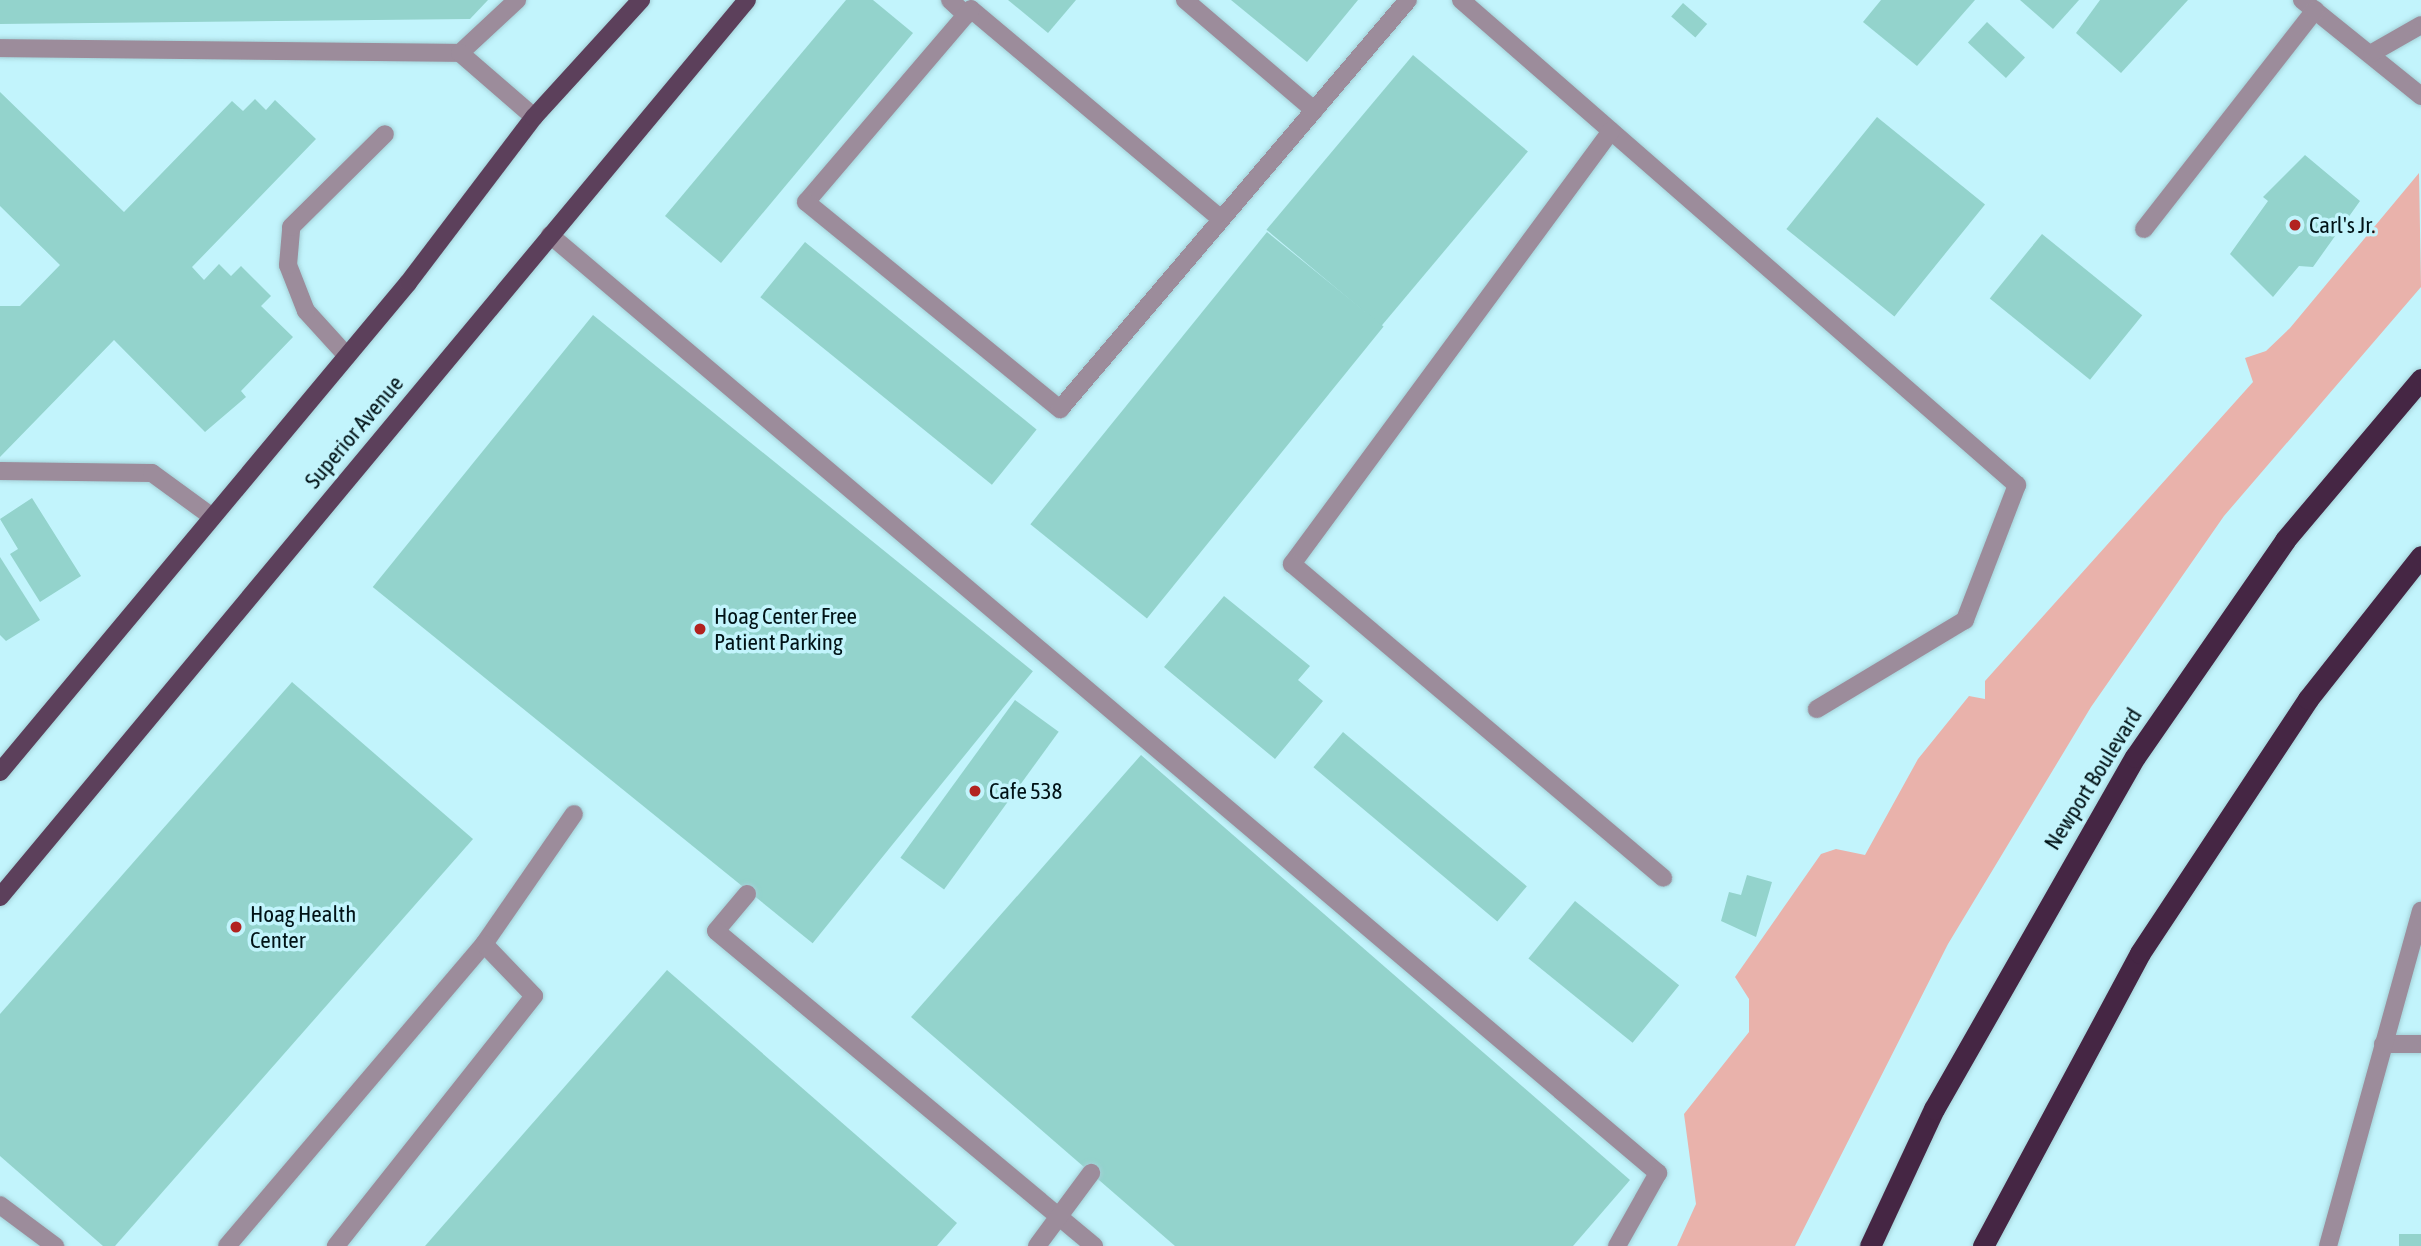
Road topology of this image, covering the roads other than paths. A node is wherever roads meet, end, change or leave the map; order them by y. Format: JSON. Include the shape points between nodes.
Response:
{"nodes":[{"id":1,"x":517,"y":0,"type":"edge"},
{"id":2,"x":641,"y":0,"type":"edge"},
{"id":3,"x":747,"y":0,"type":"edge"},
{"id":4,"x":950,"y":0,"type":"edge"},
{"id":5,"x":1185,"y":0,"type":"edge"},
{"id":6,"x":1408,"y":0,"type":"edge"},
{"id":7,"x":1461,"y":0,"type":"edge"},
{"id":8,"x":2309,"y":5,"type":"edge"},
{"id":9,"x":966,"y":15,"type":"junction"},
{"id":10,"x":2421,"y":25,"type":"edge"},
{"id":11,"x":0,"y":48,"type":"edge"},
{"id":12,"x":460,"y":53,"type":"junction"},
{"id":13,"x":2372,"y":53,"type":"junction"},
{"id":14,"x":2421,"y":96,"type":"edge"},
{"id":15,"x":1314,"y":110,"type":"junction"},
{"id":16,"x":534,"y":117,"type":"junction"},
{"id":17,"x":1611,"y":131,"type":"junction"},
{"id":18,"x":385,"y":134,"type":"dead end"},
{"id":19,"x":1221,"y":219,"type":"junction"},
{"id":20,"x":2144,"y":229,"type":"dead end"},
{"id":21,"x":550,"y":235,"type":"junction"},
{"id":22,"x":347,"y":356,"type":"junction"},
{"id":23,"x":2421,"y":379,"type":"edge"},
{"id":24,"x":0,"y":471,"type":"edge"},
{"id":25,"x":211,"y":516,"type":"junction"},
{"id":26,"x":2421,"y":556,"type":"edge"},
{"id":27,"x":1817,"y":709,"type":"dead end"},
{"id":28,"x":0,"y":772,"type":"edge"},
{"id":29,"x":574,"y":814,"type":"dead end"},
{"id":30,"x":1663,"y":878,"type":"dead end"},
{"id":31,"x":747,"y":894,"type":"dead end"},
{"id":32,"x":0,"y":897,"type":"edge"},
{"id":33,"x":2421,"y":911,"type":"edge"},
{"id":34,"x":484,"y":944,"type":"junction"},
{"id":35,"x":2383,"y":1044,"type":"junction"},
{"id":36,"x":2421,"y":1044,"type":"edge"},
{"id":37,"x":1091,"y":1173,"type":"dead end"},
{"id":38,"x":0,"y":1205,"type":"edge"},
{"id":39,"x":1057,"y":1215,"type":"junction"},
{"id":40,"x":55,"y":1246,"type":"edge"},
{"id":41,"x":227,"y":1246,"type":"edge"},
{"id":42,"x":336,"y":1246,"type":"edge"},
{"id":43,"x":1037,"y":1246,"type":"edge"},
{"id":44,"x":1094,"y":1246,"type":"edge"},
{"id":45,"x":1618,"y":1246,"type":"edge"},
{"id":46,"x":1870,"y":1246,"type":"edge"},
{"id":47,"x":1983,"y":1246,"type":"edge"},
{"id":48,"x":2328,"y":1246,"type":"edge"}],
"edges":[{"from":1,"to":12,"type":"street"},
{"from":2,"to":16,"type":"main road"},
{"from":3,"to":21,"type":"main road","name":"Superior Avenue"},
{"from":4,"to":9,"type":"street"},
{"from":5,"to":15,"type":"street"},
{"from":6,"to":15,"type":"street"},
{"from":7,"to":17,"type":"street"},
{"from":8,"to":13,"type":"street"},
{"from":8,"to":20,"type":"street"},
{"from":9,"to":19,"type":"street","via":[[971,9]]},
{"from":9,"to":19,"type":"street","via":[[806,202],[1059,409]]},
{"from":10,"to":13,"type":"street"},
{"from":11,"to":12,"type":"street"},
{"from":12,"to":16,"type":"street"},
{"from":13,"to":14,"type":"street"},
{"from":15,"to":19,"type":"street"},
{"from":16,"to":22,"type":"main road"},
{"from":17,"to":27,"type":"street","via":[[2017,485],[1965,620]]},
{"from":17,"to":30,"type":"street","via":[[1292,564]]},
{"from":18,"to":22,"type":"street","via":[[291,228],[288,265],[306,311]]},
{"from":21,"to":32,"type":"main road","name":"Superior Avenue"},
{"from":21,"to":45,"type":"street","via":[[1658,1173]]},
{"from":22,"to":25,"type":"main road"},
{"from":23,"to":46,"type":"highway","name":"Newport Boulevard","via":[[2285,540],[2135,757],[1941,1097]]},
{"from":24,"to":25,"type":"street","via":[[152,473]]},
{"from":25,"to":28,"type":"main road"},
{"from":26,"to":47,"type":"highway","via":[[2308,699],[2140,953]]},
{"from":29,"to":34,"type":"street"},
{"from":31,"to":39,"type":"street","via":[[716,930]]},
{"from":33,"to":35,"type":"street"},
{"from":34,"to":41,"type":"street"},
{"from":34,"to":42,"type":"street","via":[[534,996]]},
{"from":35,"to":36,"type":"street"},
{"from":35,"to":48,"type":"street"},
{"from":37,"to":39,"type":"street"},
{"from":38,"to":40,"type":"street"},
{"from":39,"to":43,"type":"street"},
{"from":39,"to":44,"type":"street"}]}
